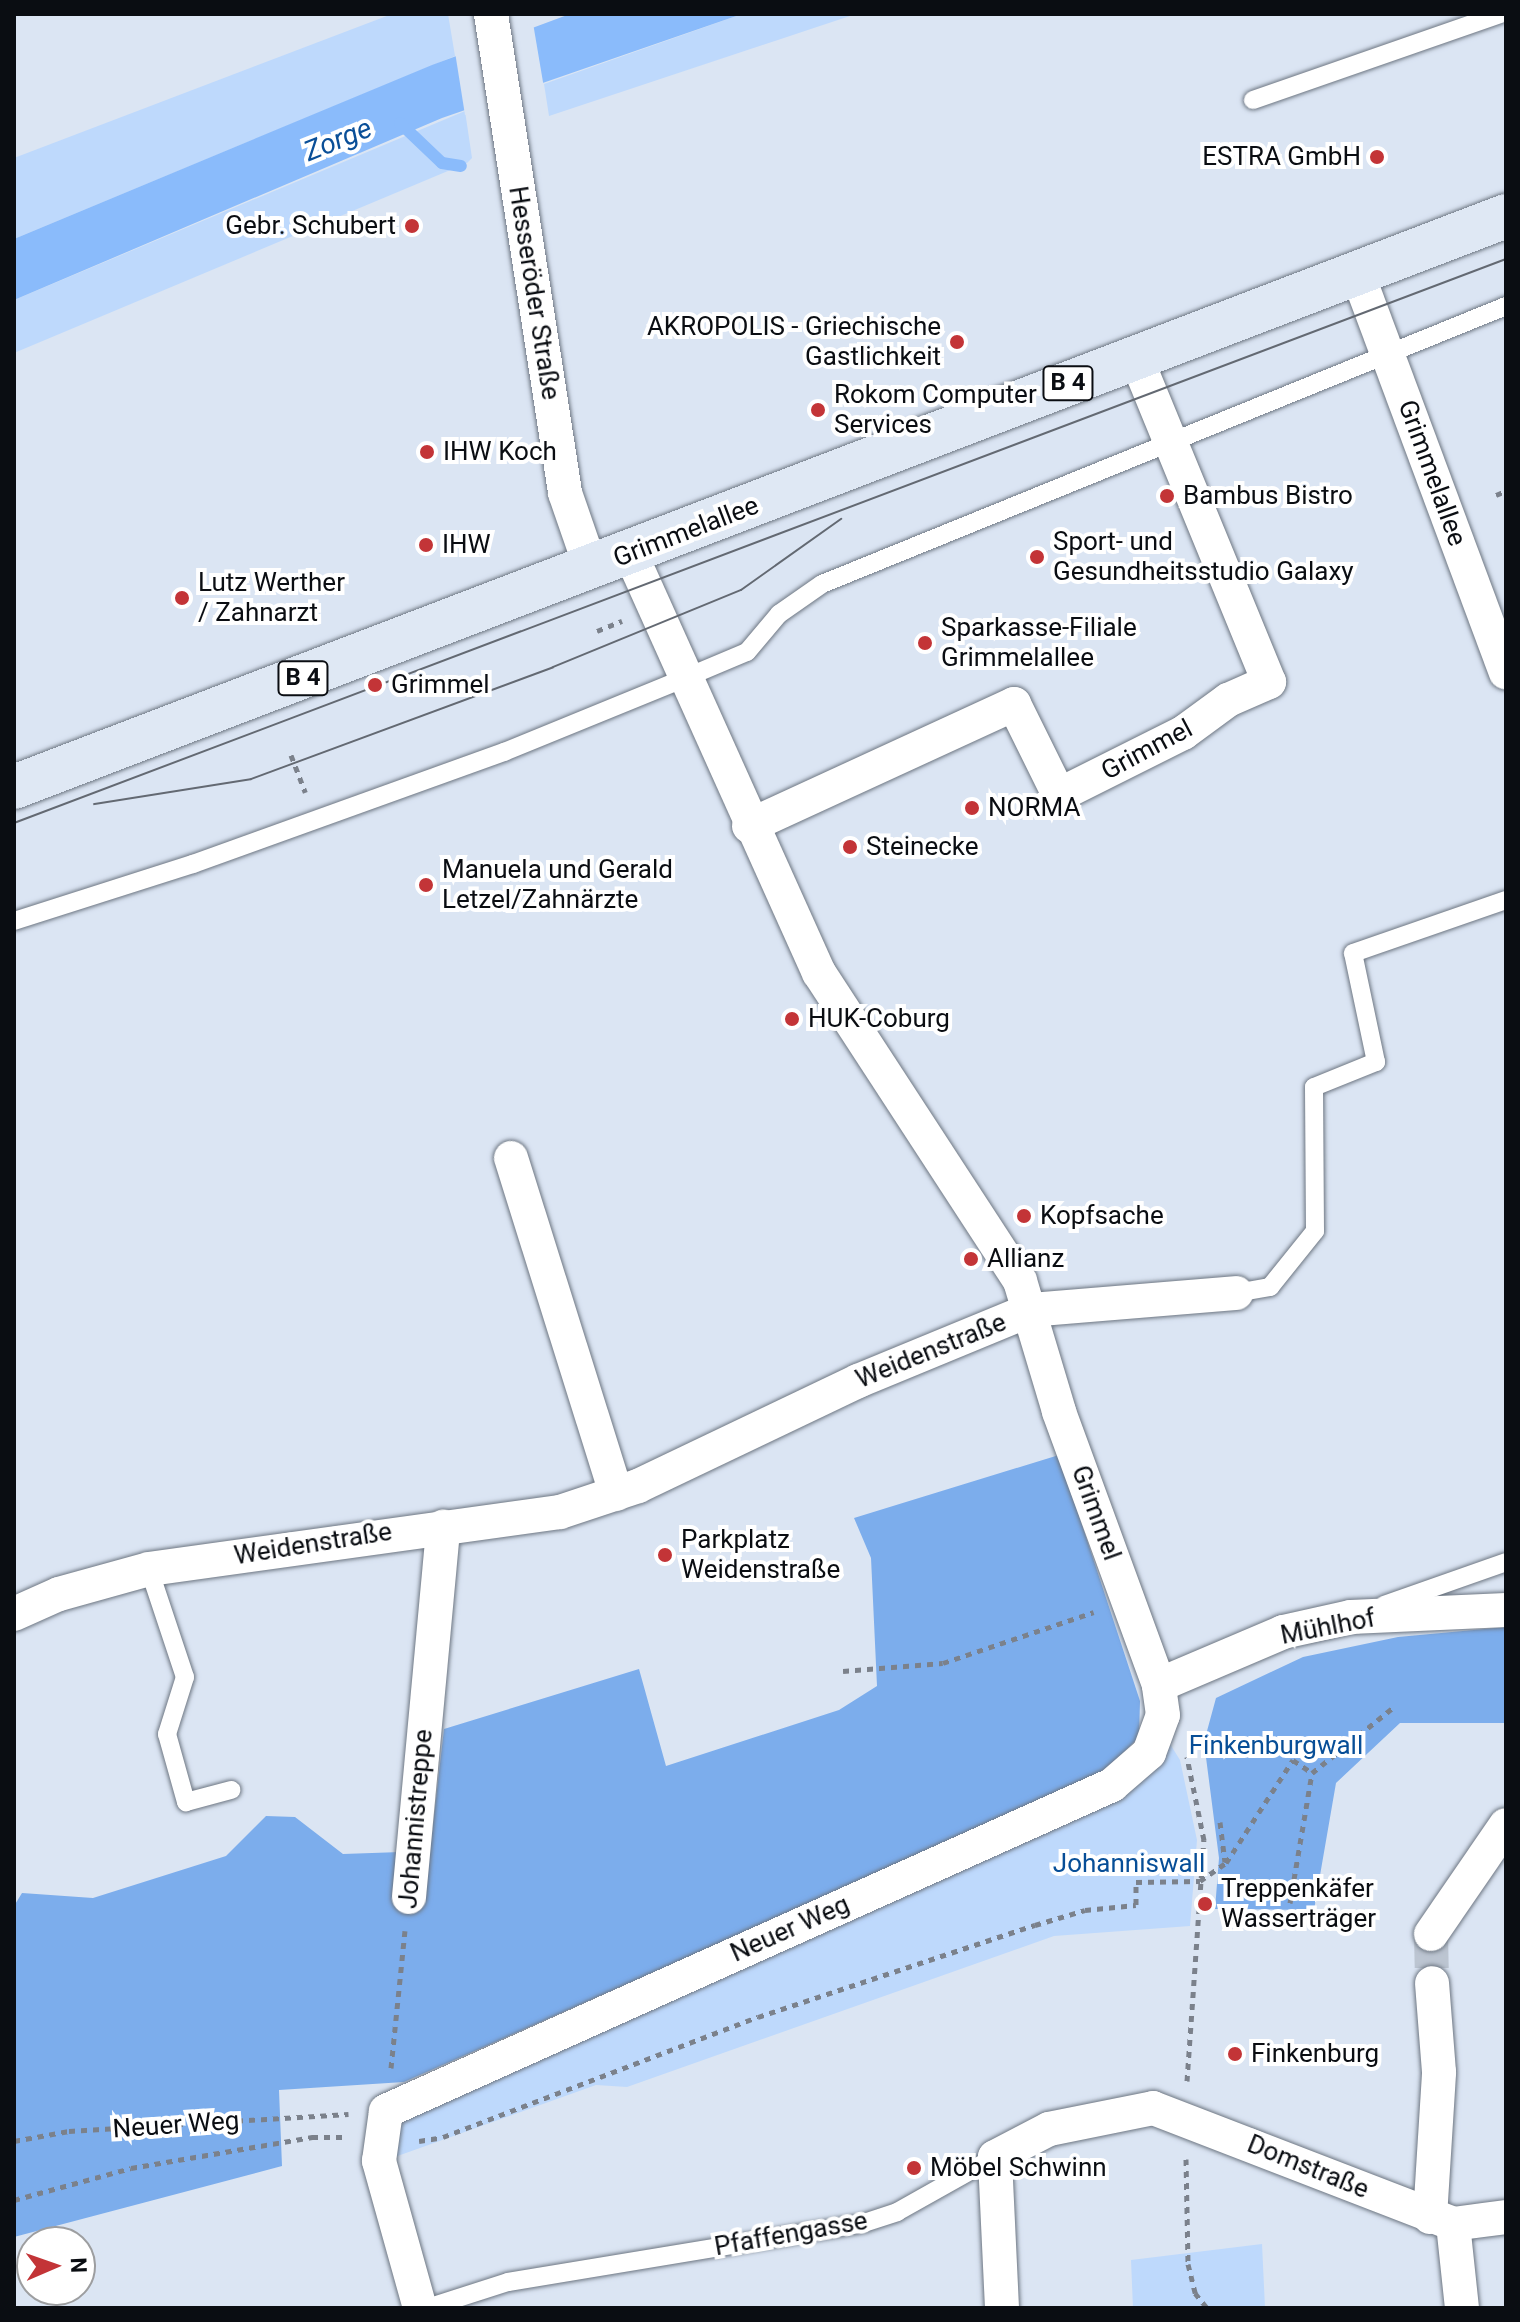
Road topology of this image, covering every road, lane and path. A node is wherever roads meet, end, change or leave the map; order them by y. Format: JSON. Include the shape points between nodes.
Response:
{"nodes":[{"id":1,"x":491,"y":14,"type":"edge"},
{"id":2,"x":1500,"y":14,"type":"edge"},
{"id":3,"x":1253,"y":100,"type":"dead end"},
{"id":4,"x":1506,"y":216,"type":"edge"},
{"id":5,"x":1358,"y":275,"type":"junction"},
{"id":6,"x":1506,"y":306,"type":"edge"},
{"id":7,"x":1388,"y":354,"type":"junction"},
{"id":8,"x":1135,"y":356,"type":"junction"},
{"id":9,"x":1172,"y":444,"type":"junction"},
{"id":10,"x":1506,"y":491,"type":"edge"},
{"id":11,"x":1496,"y":495,"type":"dead end"},
{"id":12,"x":611,"y":561,"type":"junction"},
{"id":13,"x":1506,"y":672,"type":"edge"},
{"id":14,"x":685,"y":678,"type":"junction"},
{"id":15,"x":291,"y":755,"type":"dead end"},
{"id":16,"x":14,"y":787,"type":"edge"},
{"id":17,"x":315,"y":819,"type":"junction"},
{"id":18,"x":749,"y":826,"type":"junction"},
{"id":19,"x":1506,"y":900,"type":"edge"},
{"id":20,"x":14,"y":921,"type":"edge"},
{"id":21,"x":511,"y":1158,"type":"dead end"},
{"id":22,"x":1236,"y":1293,"type":"joint"},
{"id":23,"x":1030,"y":1310,"type":"junction"},
{"id":24,"x":616,"y":1494,"type":"junction"},
{"id":25,"x":443,"y":1527,"type":"junction"},
{"id":26,"x":1506,"y":1562,"type":"edge"},
{"id":27,"x":149,"y":1569,"type":"junction"},
{"id":28,"x":1129,"y":1601,"type":"junction"},
{"id":29,"x":1506,"y":1610,"type":"edge"},
{"id":30,"x":14,"y":1614,"type":"edge"},
{"id":31,"x":1351,"y":1617,"type":"junction"},
{"id":32,"x":843,"y":1671,"type":"dead end"},
{"id":33,"x":1161,"y":1700,"type":"junction"},
{"id":34,"x":1395,"y":1706,"type":"dead end"},
{"id":35,"x":1186,"y":1753,"type":"dead end"},
{"id":36,"x":1312,"y":1773,"type":"junction"},
{"id":37,"x":231,"y":1790,"type":"dead end"},
{"id":38,"x":1220,"y":1822,"type":"dead end"},
{"id":39,"x":1506,"y":1825,"type":"edge"},
{"id":40,"x":1226,"y":1863,"type":"junction"},
{"id":41,"x":1200,"y":1881,"type":"junction"},
{"id":42,"x":409,"y":1897,"type":"joint"},
{"id":43,"x":1290,"y":1903,"type":"dead end"},
{"id":44,"x":1431,"y":1934,"type":"tunnel mouth"},
{"id":45,"x":1432,"y":1983,"type":"tunnel mouth"},
{"id":46,"x":386,"y":2111,"type":"junction"},
{"id":47,"x":1185,"y":2117,"type":"junction"},
{"id":48,"x":312,"y":2137,"type":"dead end"},
{"id":49,"x":14,"y":2141,"type":"edge"},
{"id":50,"x":412,"y":2143,"type":"dead end"},
{"id":51,"x":995,"y":2157,"type":"junction"},
{"id":52,"x":14,"y":2200,"type":"edge"},
{"id":53,"x":1186,"y":2205,"type":"dead end"},
{"id":54,"x":1506,"y":2217,"type":"edge"},
{"id":55,"x":1441,"y":2220,"type":"junction"},
{"id":56,"x":420,"y":2308,"type":"edge"},
{"id":57,"x":427,"y":2308,"type":"edge"},
{"id":58,"x":1002,"y":2308,"type":"edge"},
{"id":59,"x":1207,"y":2308,"type":"edge"},
{"id":60,"x":1462,"y":2308,"type":"edge"}],
"edges":[{"from":1,"to":12,"type":"street","name":"Hesseröder Straße","via":[[565,493]]},
{"from":2,"to":3,"type":"lane"},
{"from":4,"to":5,"type":"main road","name":"Grimmelallee","number":"B 4"},
{"from":5,"to":7,"type":"street","name":"Grimmelallee"},
{"from":5,"to":8,"type":"main road","name":"Grimmelallee","number":"B 4"},
{"from":6,"to":7,"type":"lane"},
{"from":7,"to":9,"type":"lane"},
{"from":7,"to":13,"type":"street","name":"Grimmelallee"},
{"from":8,"to":9,"type":"street","name":"Grimmel"},
{"from":8,"to":12,"type":"main road","name":"Grimmelallee","number":"B 4"},
{"from":9,"to":14,"type":"lane","via":[[822,584],[779,614],[747,652]]},
{"from":9,"to":18,"type":"street","name":"Grimmel","via":[[1269,682],[1228,700],[1183,733],[1059,795],[1014,704]]},
{"from":10,"to":11,"type":"path"},
{"from":12,"to":14,"type":"street","name":"Grimmel"},
{"from":12,"to":16,"type":"main road","name":"Grimmelallee","number":"B 4"},
{"from":14,"to":17,"type":"lane","via":[[504,752]]},
{"from":14,"to":18,"type":"street","name":"Grimmel"},
{"from":15,"to":17,"type":"path"},
{"from":17,"to":20,"type":"lane"},
{"from":18,"to":23,"type":"street","name":"Grimmel","via":[[819,973],[1004,1252]]},
{"from":19,"to":22,"type":"lane","via":[[1353,953],[1376,1062],[1314,1087],[1315,1231],[1270,1287]]},
{"from":21,"to":24,"type":"street"},
{"from":22,"to":23,"type":"street"},
{"from":23,"to":24,"type":"street","name":"Weidenstraße","via":[[858,1381]]},
{"from":23,"to":28,"type":"street","name":"Grimmel","via":[[1059,1411]]},
{"from":24,"to":25,"type":"street","name":"Weidenstraße","via":[[538,1517]]},
{"from":25,"to":27,"type":"street","name":"Weidenstraße"},
{"from":25,"to":42,"type":"street","name":"Johannistreppe"},
{"from":26,"to":31,"type":"lane"},
{"from":27,"to":30,"type":"street","name":"Weidenstraße","via":[[59,1594]]},
{"from":27,"to":37,"type":"lane","via":[[185,1677],[167,1734],[186,1802]]},
{"from":28,"to":32,"type":"path","via":[[943,1663]]},
{"from":28,"to":33,"type":"street","name":"Grimmel"},
{"from":29,"to":31,"type":"street","name":"Mühlhof"},
{"from":31,"to":33,"type":"street","name":"Mühlhof","via":[[1283,1632]]},
{"from":33,"to":46,"type":"street","name":"Neuer Weg","via":[[1149,1753],[1112,1785]]},
{"from":34,"to":36,"type":"path"},
{"from":35,"to":41,"type":"path","via":[[1204,1840]]},
{"from":36,"to":40,"type":"path","via":[[1293,1760]]},
{"from":36,"to":43,"type":"path"},
{"from":38,"to":40,"type":"path"},
{"from":39,"to":44,"type":"street"},
{"from":40,"to":41,"type":"path"},
{"from":41,"to":47,"type":"path"},
{"from":41,"to":50,"type":"path","via":[[1136,1882],[1136,1905],[1085,1910],[758,2017],[443,2137]]},
{"from":42,"to":46,"type":"path","name":"Johannistreppe"},
{"from":45,"to":55,"type":"street"},
{"from":46,"to":49,"type":"path","name":"Neuer Weg","via":[[69,2131]]},
{"from":46,"to":56,"type":"street","via":[[379,2161]]},
{"from":47,"to":51,"type":"street","name":"Pfaffengasse","via":[[1153,2108],[1049,2129]]},
{"from":47,"to":55,"type":"street","name":"Domstraße"},
{"from":48,"to":52,"type":"path","via":[[131,2168]]},
{"from":51,"to":57,"type":"lane","name":"Pfaffengasse","via":[[897,2212],[864,2223],[508,2282]]},
{"from":51,"to":58,"type":"street"},
{"from":53,"to":59,"type":"path","via":[[1188,2264],[1195,2293]]},
{"from":54,"to":55,"type":"street","name":"Domstraße"},
{"from":55,"to":60,"type":"street"}]}
